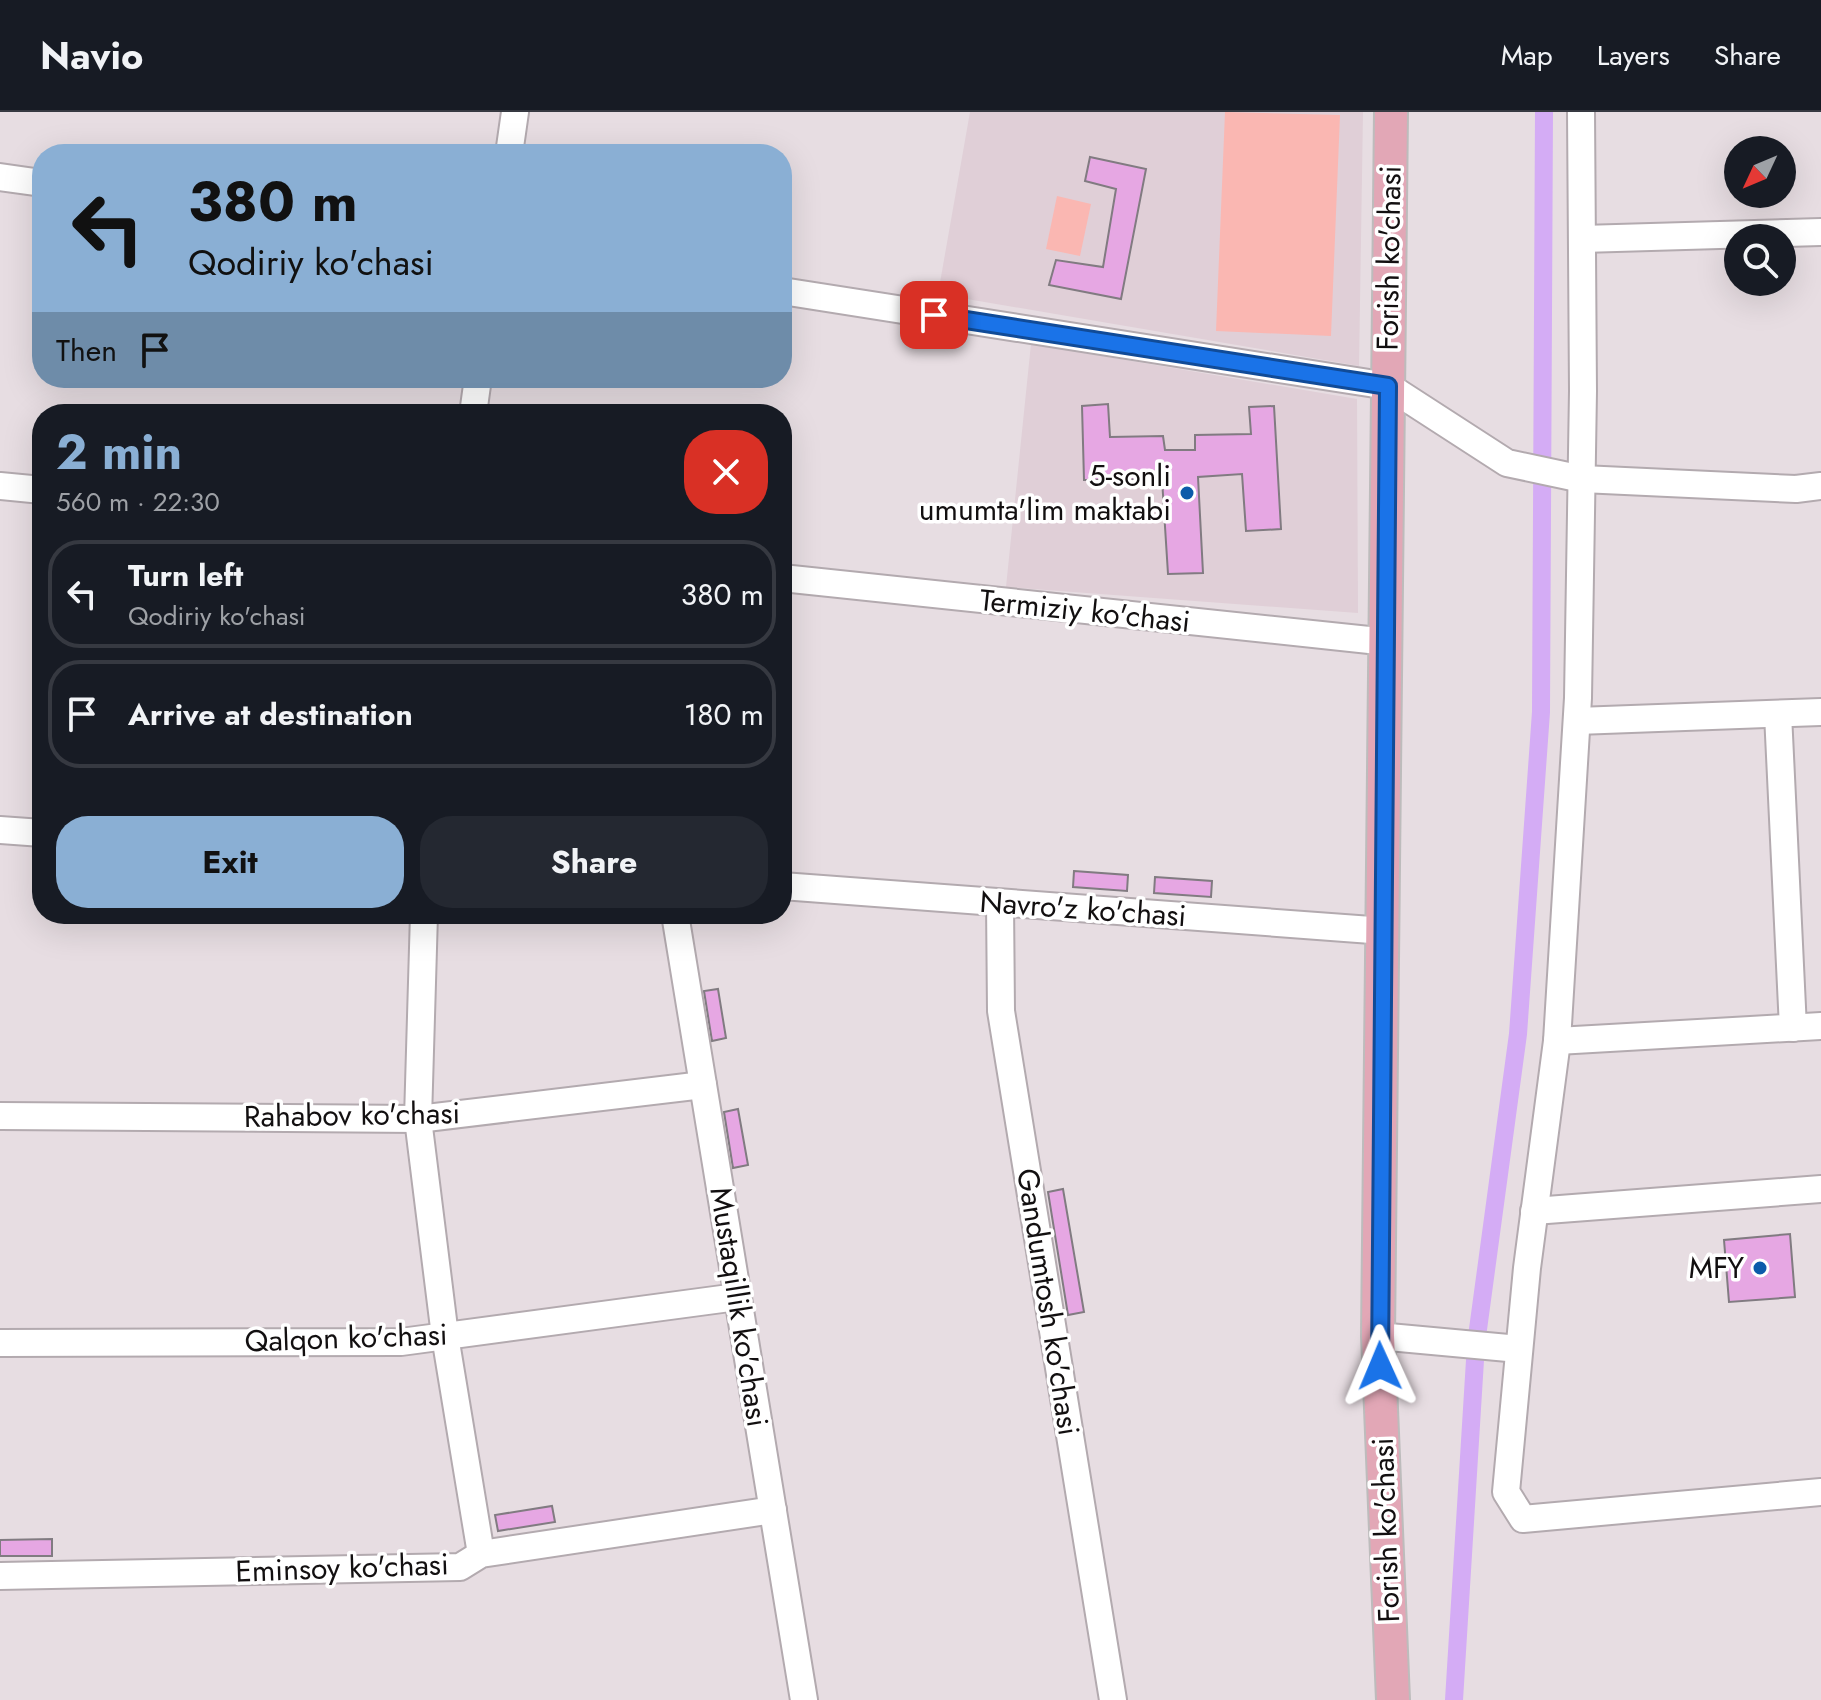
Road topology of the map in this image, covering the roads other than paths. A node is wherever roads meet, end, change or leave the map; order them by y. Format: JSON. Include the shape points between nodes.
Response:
{"nodes":[{"id":1,"x":515,"y":112,"type":"edge"},
{"id":2,"x":1391,"y":112,"type":"edge"},
{"id":3,"x":1581,"y":112,"type":"edge"},
{"id":4,"x":510,"y":144,"type":"edge"},
{"id":5,"x":0,"y":177,"type":"edge"},
{"id":6,"x":32,"y":182,"type":"edge"},
{"id":7,"x":1821,"y":232,"type":"edge"},
{"id":8,"x":1582,"y":239,"type":"junction"},
{"id":9,"x":792,"y":293,"type":"edge"},
{"id":10,"x":1388,"y":386,"type":"junction"},
{"id":11,"x":1582,"y":479,"type":"junction"},
{"id":12,"x":0,"y":486,"type":"edge"},
{"id":13,"x":1821,"y":486,"type":"edge"},
{"id":14,"x":32,"y":489,"type":"edge"},
{"id":15,"x":792,"y":579,"type":"edge"},
{"id":16,"x":1388,"y":642,"type":"junction"},
{"id":17,"x":1821,"y":712,"type":"edge"},
{"id":18,"x":1778,"y":714,"type":"junction"},
{"id":19,"x":1577,"y":721,"type":"junction"},
{"id":20,"x":0,"y":830,"type":"edge"},
{"id":21,"x":32,"y":832,"type":"edge"},
{"id":22,"x":792,"y":887,"type":"edge"},
{"id":23,"x":1000,"y":903,"type":"junction"},
{"id":24,"x":424,"y":924,"type":"edge"},
{"id":25,"x":677,"y":924,"type":"edge"},
{"id":26,"x":1385,"y":931,"type":"junction"},
{"id":27,"x":1821,"y":1026,"type":"edge"},
{"id":28,"x":1793,"y":1028,"type":"junction"},
{"id":29,"x":1557,"y":1041,"type":"junction"},
{"id":30,"x":703,"y":1085,"type":"junction"},
{"id":31,"x":0,"y":1116,"type":"edge"},
{"id":32,"x":418,"y":1119,"type":"junction"},
{"id":33,"x":1821,"y":1189,"type":"edge"},
{"id":34,"x":1534,"y":1211,"type":"junction"},
{"id":35,"x":737,"y":1297,"type":"junction"},
{"id":36,"x":445,"y":1336,"type":"junction"},
{"id":37,"x":1378,"y":1336,"type":"junction"},
{"id":38,"x":0,"y":1343,"type":"edge"},
{"id":39,"x":1519,"y":1349,"type":"junction"},
{"id":40,"x":1821,"y":1492,"type":"edge"},
{"id":41,"x":773,"y":1510,"type":"junction"},
{"id":42,"x":481,"y":1554,"type":"junction"},
{"id":43,"x":0,"y":1576,"type":"edge"},
{"id":44,"x":804,"y":1700,"type":"edge"},
{"id":45,"x":1113,"y":1700,"type":"edge"},
{"id":46,"x":1393,"y":1700,"type":"edge"}],
"edges":[{"from":1,"to":4,"type":"street"},
{"from":2,"to":10,"type":"main road","name":"Forish ko'chasi"},
{"from":3,"to":8,"type":"street"},
{"from":5,"to":6,"type":"street"},
{"from":7,"to":8,"type":"street"},
{"from":8,"to":11,"type":"street"},
{"from":9,"to":10,"type":"street"},
{"from":10,"to":11,"type":"street","via":[[1507,463]]},
{"from":10,"to":16,"type":"main road","name":"Forish ko'chasi"},
{"from":11,"to":13,"type":"street"},
{"from":11,"to":19,"type":"street"},
{"from":12,"to":14,"type":"street"},
{"from":15,"to":16,"type":"street","name":"Termiziy ko'chasi"},
{"from":16,"to":26,"type":"main road","name":"Forish ko'chasi"},
{"from":17,"to":18,"type":"street"},
{"from":18,"to":19,"type":"street"},
{"from":18,"to":28,"type":"street"},
{"from":19,"to":29,"type":"street"},
{"from":20,"to":21,"type":"street"},
{"from":22,"to":23,"type":"street","name":"Navro'z ko'chasi"},
{"from":23,"to":26,"type":"street","name":"Navro'z ko'chasi"},
{"from":23,"to":45,"type":"street","name":"Gandumtosh ko'chasi","via":[[1001,1011]]},
{"from":24,"to":32,"type":"street"},
{"from":25,"to":30,"type":"street","name":"Mustaqillik ko'chasi"},
{"from":26,"to":37,"type":"main road","name":"Forish ko'chasi"},
{"from":27,"to":28,"type":"street"},
{"from":28,"to":29,"type":"street"},
{"from":29,"to":34,"type":"street"},
{"from":30,"to":32,"type":"street","name":"Rahabov ko'chasi"},
{"from":30,"to":35,"type":"street","name":"Mustaqillik ko'chasi"},
{"from":31,"to":32,"type":"street","name":"Rahabov ko'chasi"},
{"from":32,"to":36,"type":"street"},
{"from":33,"to":34,"type":"street"},
{"from":34,"to":39,"type":"street"},
{"from":35,"to":36,"type":"street","name":"Qalqon ko'chasi"},
{"from":35,"to":41,"type":"street","name":"Mustaqillik ko'chasi"},
{"from":36,"to":38,"type":"street","name":"Qalqon ko'chasi","via":[[401,1342]]},
{"from":36,"to":42,"type":"street"},
{"from":37,"to":39,"type":"street"},
{"from":37,"to":46,"type":"main road","name":"Forish ko'chasi"},
{"from":39,"to":40,"type":"street","via":[[1506,1492],[1523,1519]]},
{"from":41,"to":42,"type":"street","name":"Eminsoy ko'chasi"},
{"from":41,"to":44,"type":"street","name":"Mustaqillik ko'chasi"},
{"from":42,"to":43,"type":"street","name":"Eminsoy ko'chasi","via":[[460,1567]]}]}
